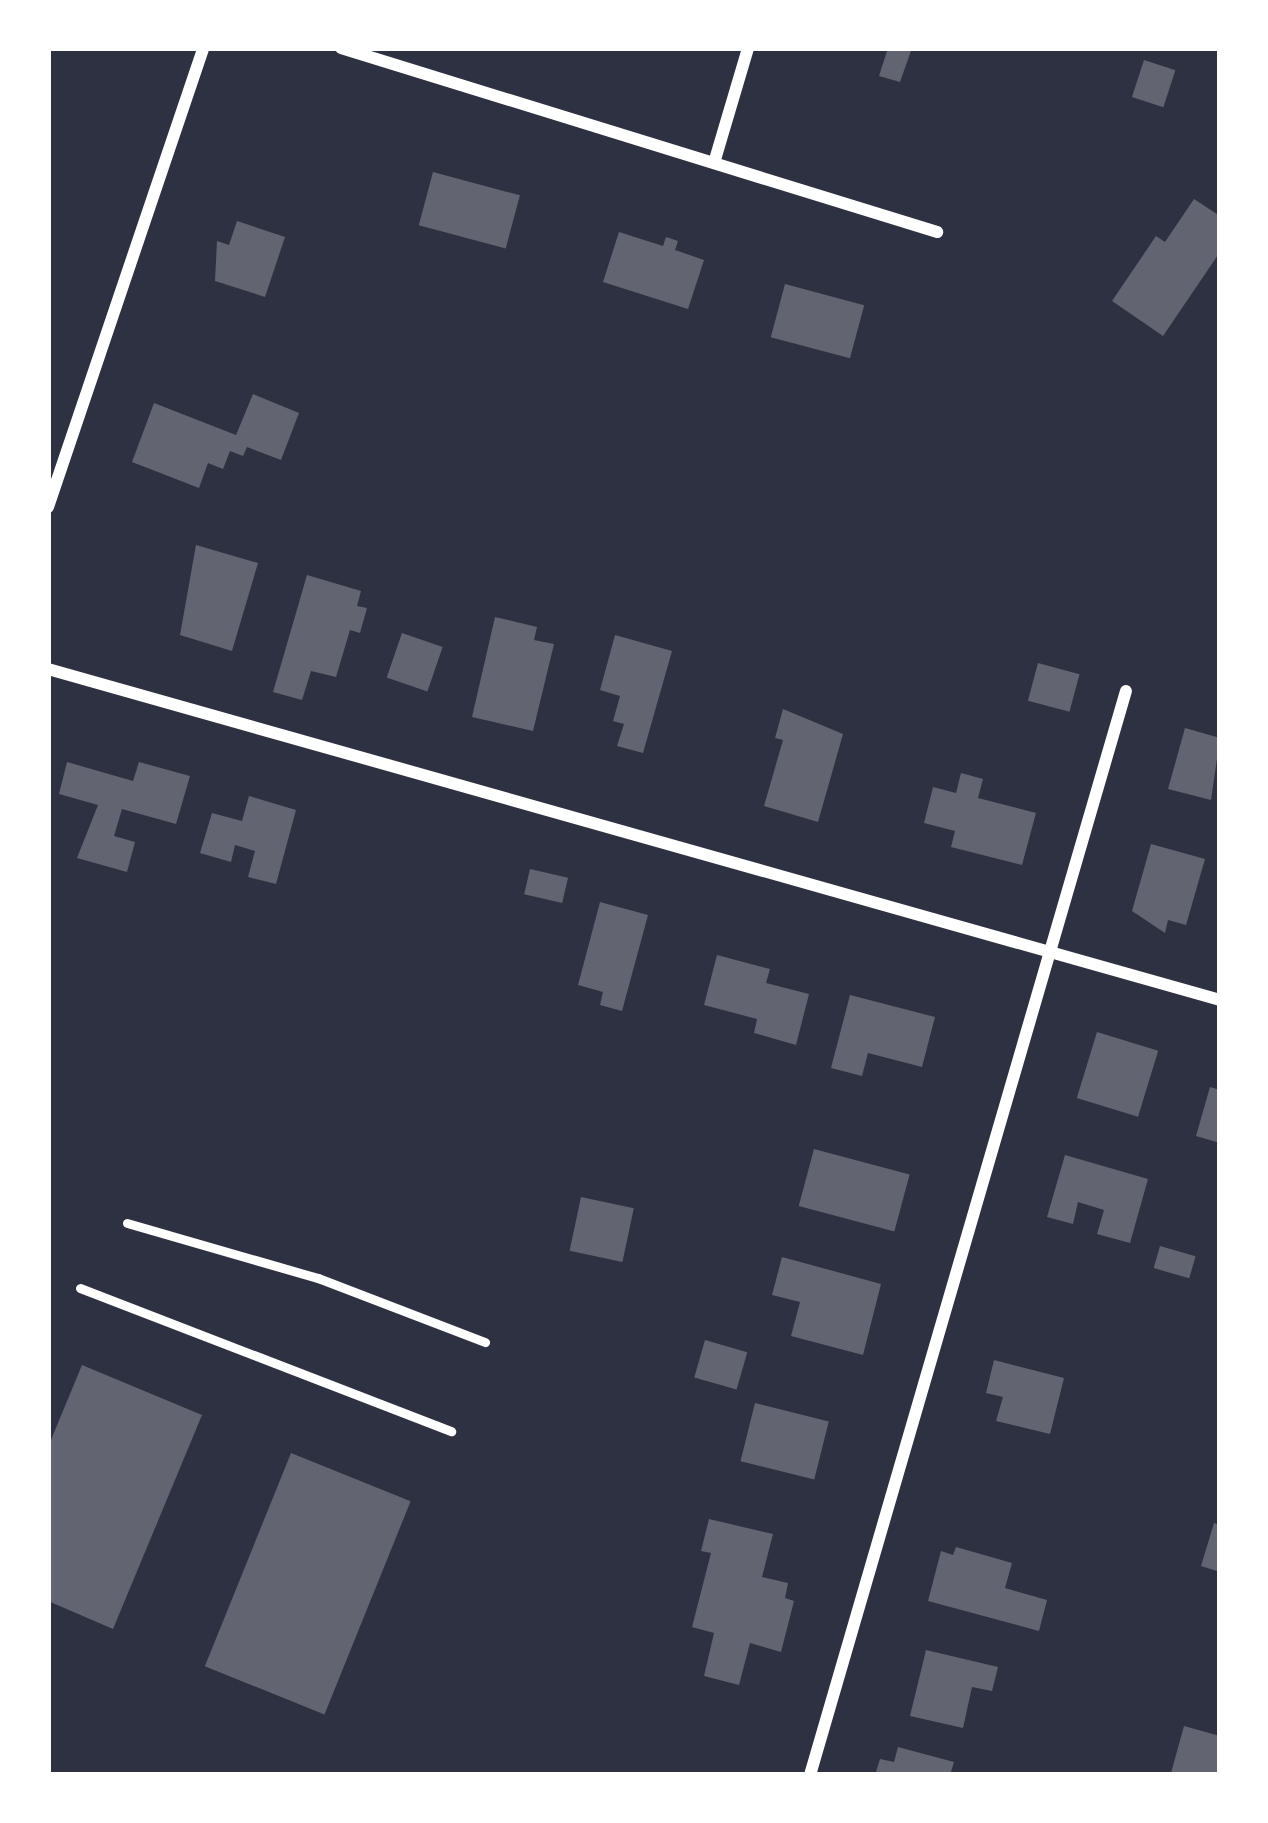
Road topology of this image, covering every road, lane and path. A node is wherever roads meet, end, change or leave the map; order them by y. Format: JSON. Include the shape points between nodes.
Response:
{"nodes":[{"id":1,"x":203,"y":48,"type":"edge"},
{"id":2,"x":341,"y":48,"type":"edge"},
{"id":3,"x":748,"y":48,"type":"edge"},
{"id":4,"x":714,"y":163,"type":"junction"},
{"id":5,"x":937,"y":232,"type":"dead end"},
{"id":6,"x":48,"y":507,"type":"edge"},
{"id":7,"x":48,"y":669,"type":"edge"},
{"id":8,"x":1126,"y":691,"type":"dead end"},
{"id":9,"x":1051,"y":952,"type":"junction"},
{"id":10,"x":1220,"y":1000,"type":"edge"},
{"id":11,"x":127,"y":1223,"type":"dead end"},
{"id":12,"x":80,"y":1288,"type":"dead end"},
{"id":13,"x":485,"y":1342,"type":"dead end"},
{"id":14,"x":451,"y":1431,"type":"dead end"},
{"id":15,"x":810,"y":1775,"type":"edge"}],
"edges":[{"from":1,"to":6,"type":"street"},
{"from":2,"to":4,"type":"street"},
{"from":3,"to":4,"type":"street"},
{"from":4,"to":5,"type":"street"},
{"from":7,"to":9,"type":"street"},
{"from":8,"to":9,"type":"street"},
{"from":9,"to":10,"type":"street"},
{"from":9,"to":15,"type":"street"},
{"from":11,"to":13,"type":"lane","via":[[318,1278]]},
{"from":12,"to":14,"type":"lane"}]}
